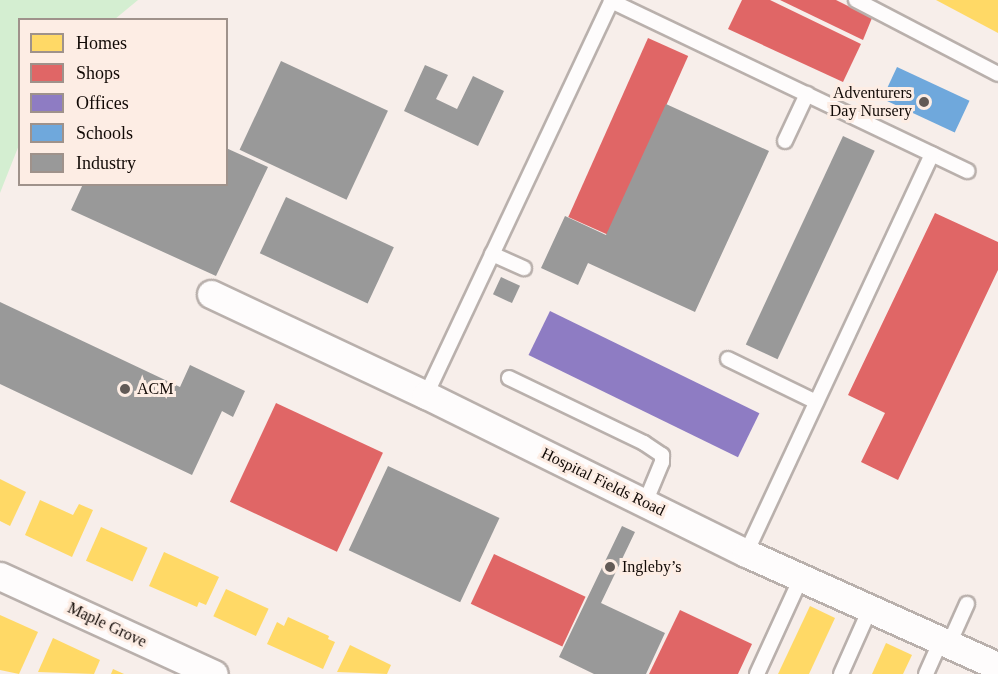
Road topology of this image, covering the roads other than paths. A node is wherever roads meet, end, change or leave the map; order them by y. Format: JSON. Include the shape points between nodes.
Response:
{"nodes":[{"id":1,"x":610,"y":0,"type":"edge"},
{"id":2,"x":856,"y":0,"type":"edge"},
{"id":3,"x":998,"y":74,"type":"edge"},
{"id":4,"x":807,"y":94,"type":"junction"},
{"id":5,"x":785,"y":141,"type":"dead end"},
{"id":6,"x":932,"y":154,"type":"junction"},
{"id":7,"x":968,"y":171,"type":"dead end"},
{"id":8,"x":492,"y":254,"type":"junction"},
{"id":9,"x":524,"y":268,"type":"dead end"},
{"id":10,"x":211,"y":294,"type":"dead end"},
{"id":11,"x":728,"y":359,"type":"dead end"},
{"id":12,"x":509,"y":378,"type":"dead end"},
{"id":13,"x":426,"y":395,"type":"junction"},
{"id":14,"x":816,"y":402,"type":"junction"},
{"id":15,"x":645,"y":503,"type":"junction"},
{"id":16,"x":746,"y":554,"type":"junction"},
{"id":17,"x":0,"y":576,"type":"edge"},
{"id":18,"x":801,"y":578,"type":"junction"},
{"id":19,"x":967,"y":604,"type":"dead end"},
{"id":20,"x":870,"y":609,"type":"junction"},
{"id":21,"x":945,"y":643,"type":"junction"},
{"id":22,"x":998,"y":666,"type":"edge"},
{"id":23,"x":214,"y":674,"type":"edge"},
{"id":24,"x":756,"y":674,"type":"edge"},
{"id":25,"x":840,"y":674,"type":"edge"},
{"id":26,"x":926,"y":674,"type":"edge"}],
"edges":[{"from":1,"to":4,"type":"lane"},
{"from":1,"to":8,"type":"lane"},
{"from":2,"to":3,"type":"lane"},
{"from":4,"to":5,"type":"lane"},
{"from":4,"to":6,"type":"lane"},
{"from":6,"to":7,"type":"lane"},
{"from":6,"to":14,"type":"lane"},
{"from":8,"to":9,"type":"lane"},
{"from":8,"to":13,"type":"lane"},
{"from":10,"to":13,"type":"street","name":"Hospital Fields Road"},
{"from":11,"to":14,"type":"lane"},
{"from":12,"to":15,"type":"lane","via":[[662,455]]},
{"from":13,"to":15,"type":"street","name":"Hospital Fields Road"},
{"from":14,"to":16,"type":"lane"},
{"from":15,"to":16,"type":"street","name":"Hospital Fields Road"},
{"from":16,"to":18,"type":"street","name":"Hospital Fields Road"},
{"from":17,"to":23,"type":"street","name":"Maple Grove"},
{"from":18,"to":20,"type":"street","name":"Hospital Fields Road"},
{"from":18,"to":24,"type":"lane"},
{"from":19,"to":21,"type":"lane"},
{"from":20,"to":21,"type":"street","name":"Hospital Fields Road"},
{"from":20,"to":25,"type":"lane"},
{"from":21,"to":22,"type":"street","name":"Hospital Fields Road"},
{"from":21,"to":26,"type":"lane"}]}
